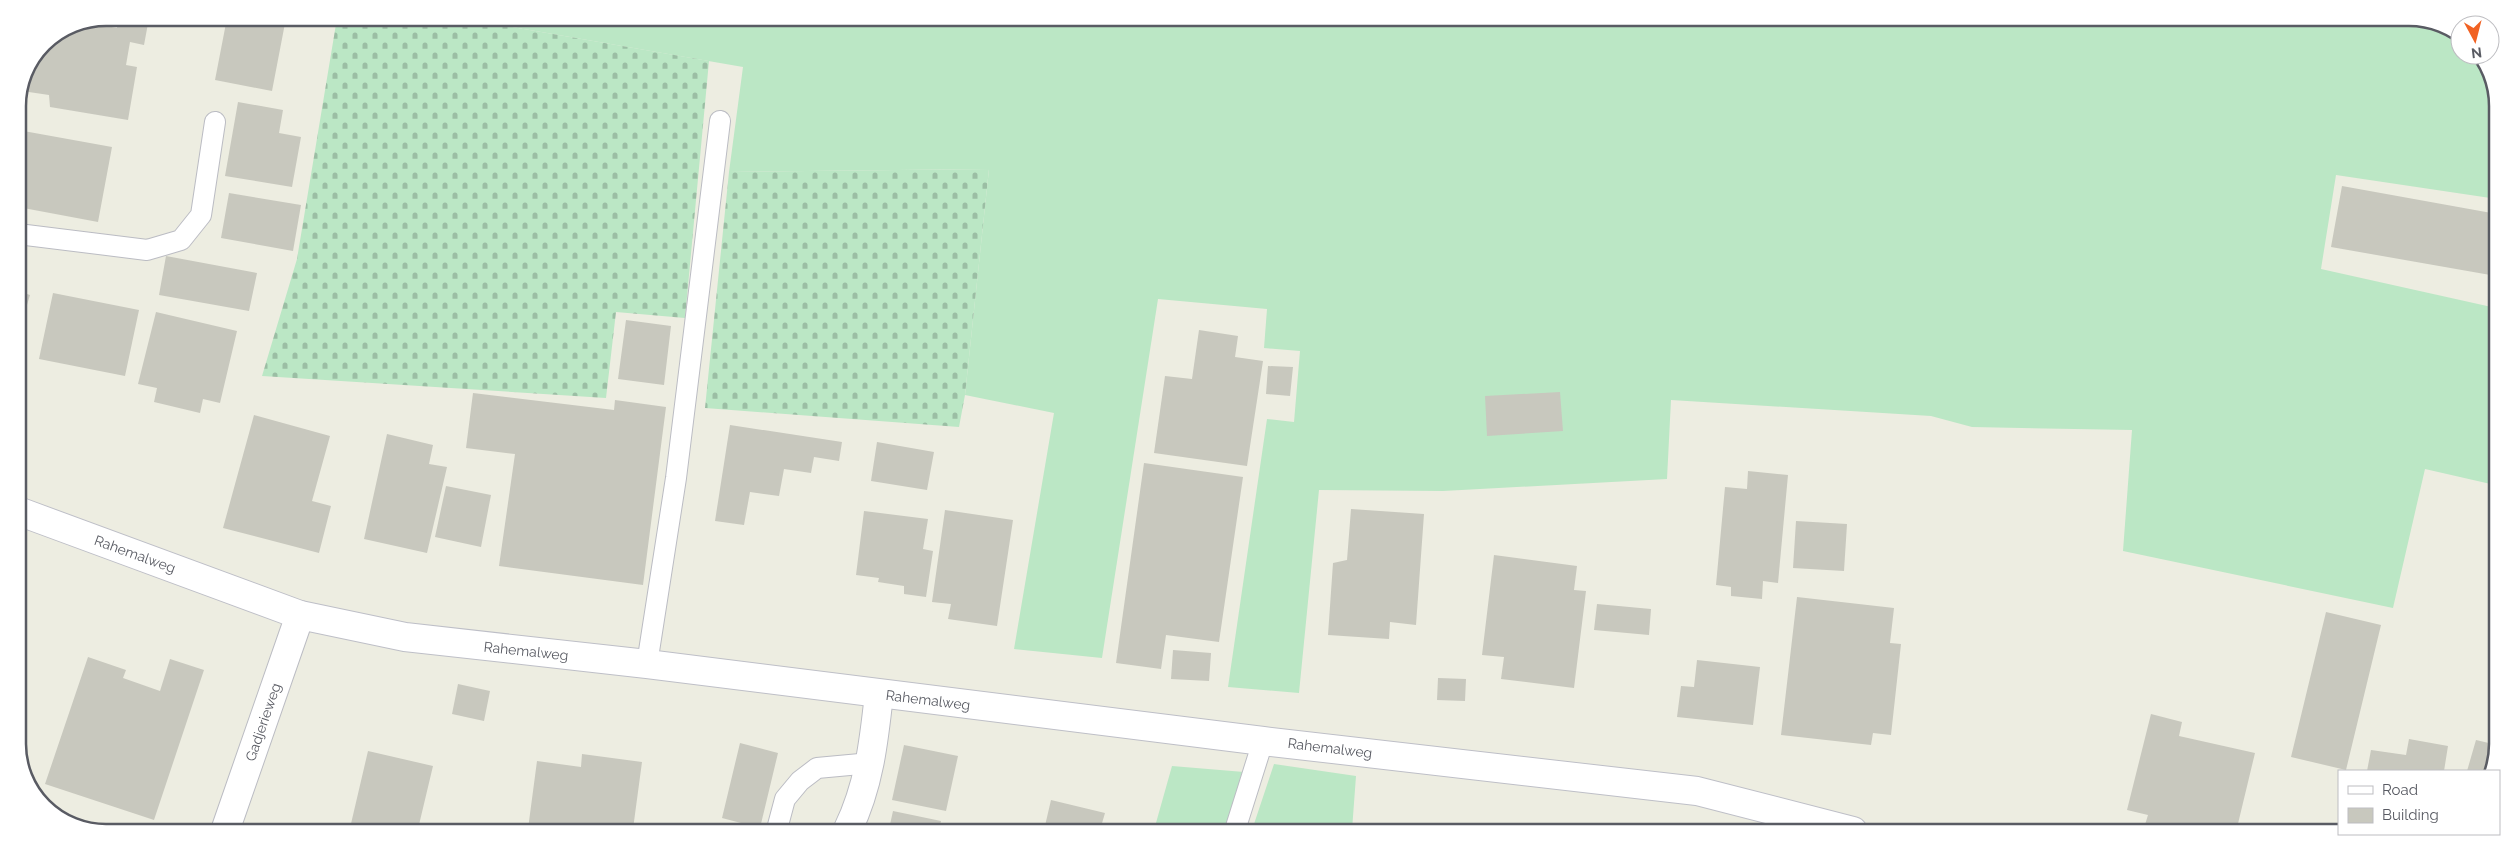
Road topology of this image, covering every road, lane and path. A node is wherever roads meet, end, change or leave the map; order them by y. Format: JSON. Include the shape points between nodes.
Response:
{"nodes":[{"id":1,"x":720,"y":121,"type":"dead end"},
{"id":2,"x":215,"y":122,"type":"dead end"},
{"id":3,"x":26,"y":235,"type":"edge"},
{"id":4,"x":26,"y":514,"type":"edge"},
{"id":5,"x":300,"y":615,"type":"junction"},
{"id":6,"x":647,"y":664,"type":"junction"},
{"id":7,"x":880,"y":694,"type":"junction"},
{"id":8,"x":1263,"y":741,"type":"junction"},
{"id":9,"x":871,"y":763,"type":"junction"},
{"id":10,"x":227,"y":824,"type":"edge"},
{"id":11,"x":778,"y":824,"type":"edge"},
{"id":12,"x":850,"y":824,"type":"edge"},
{"id":13,"x":1237,"y":824,"type":"edge"},
{"id":14,"x":1826,"y":824,"type":"edge"}],
"edges":[{"from":1,"to":6,"type":"lane","via":[[676,478]]},
{"from":2,"to":3,"type":"lane","via":[[201,215],[181,240],[147,250]]},
{"from":4,"to":5,"type":"street","name":"Rahemalweg"},
{"from":5,"to":6,"type":"street","name":"Rahemalweg","via":[[405,638]]},
{"from":5,"to":10,"type":"street","name":"Gadjerieweg"},
{"from":6,"to":7,"type":"street","name":"Rahemalweg"},
{"from":7,"to":8,"type":"street","name":"Rahemalweg"},
{"from":7,"to":9,"type":"street"},
{"from":8,"to":13,"type":"lane"},
{"from":8,"to":14,"type":"street","name":"Rahemalweg","via":[[1697,790]]},
{"from":9,"to":11,"type":"lane","via":[[817,768],[785,799]]},
{"from":9,"to":12,"type":"street","via":[[860,805]]}]}
